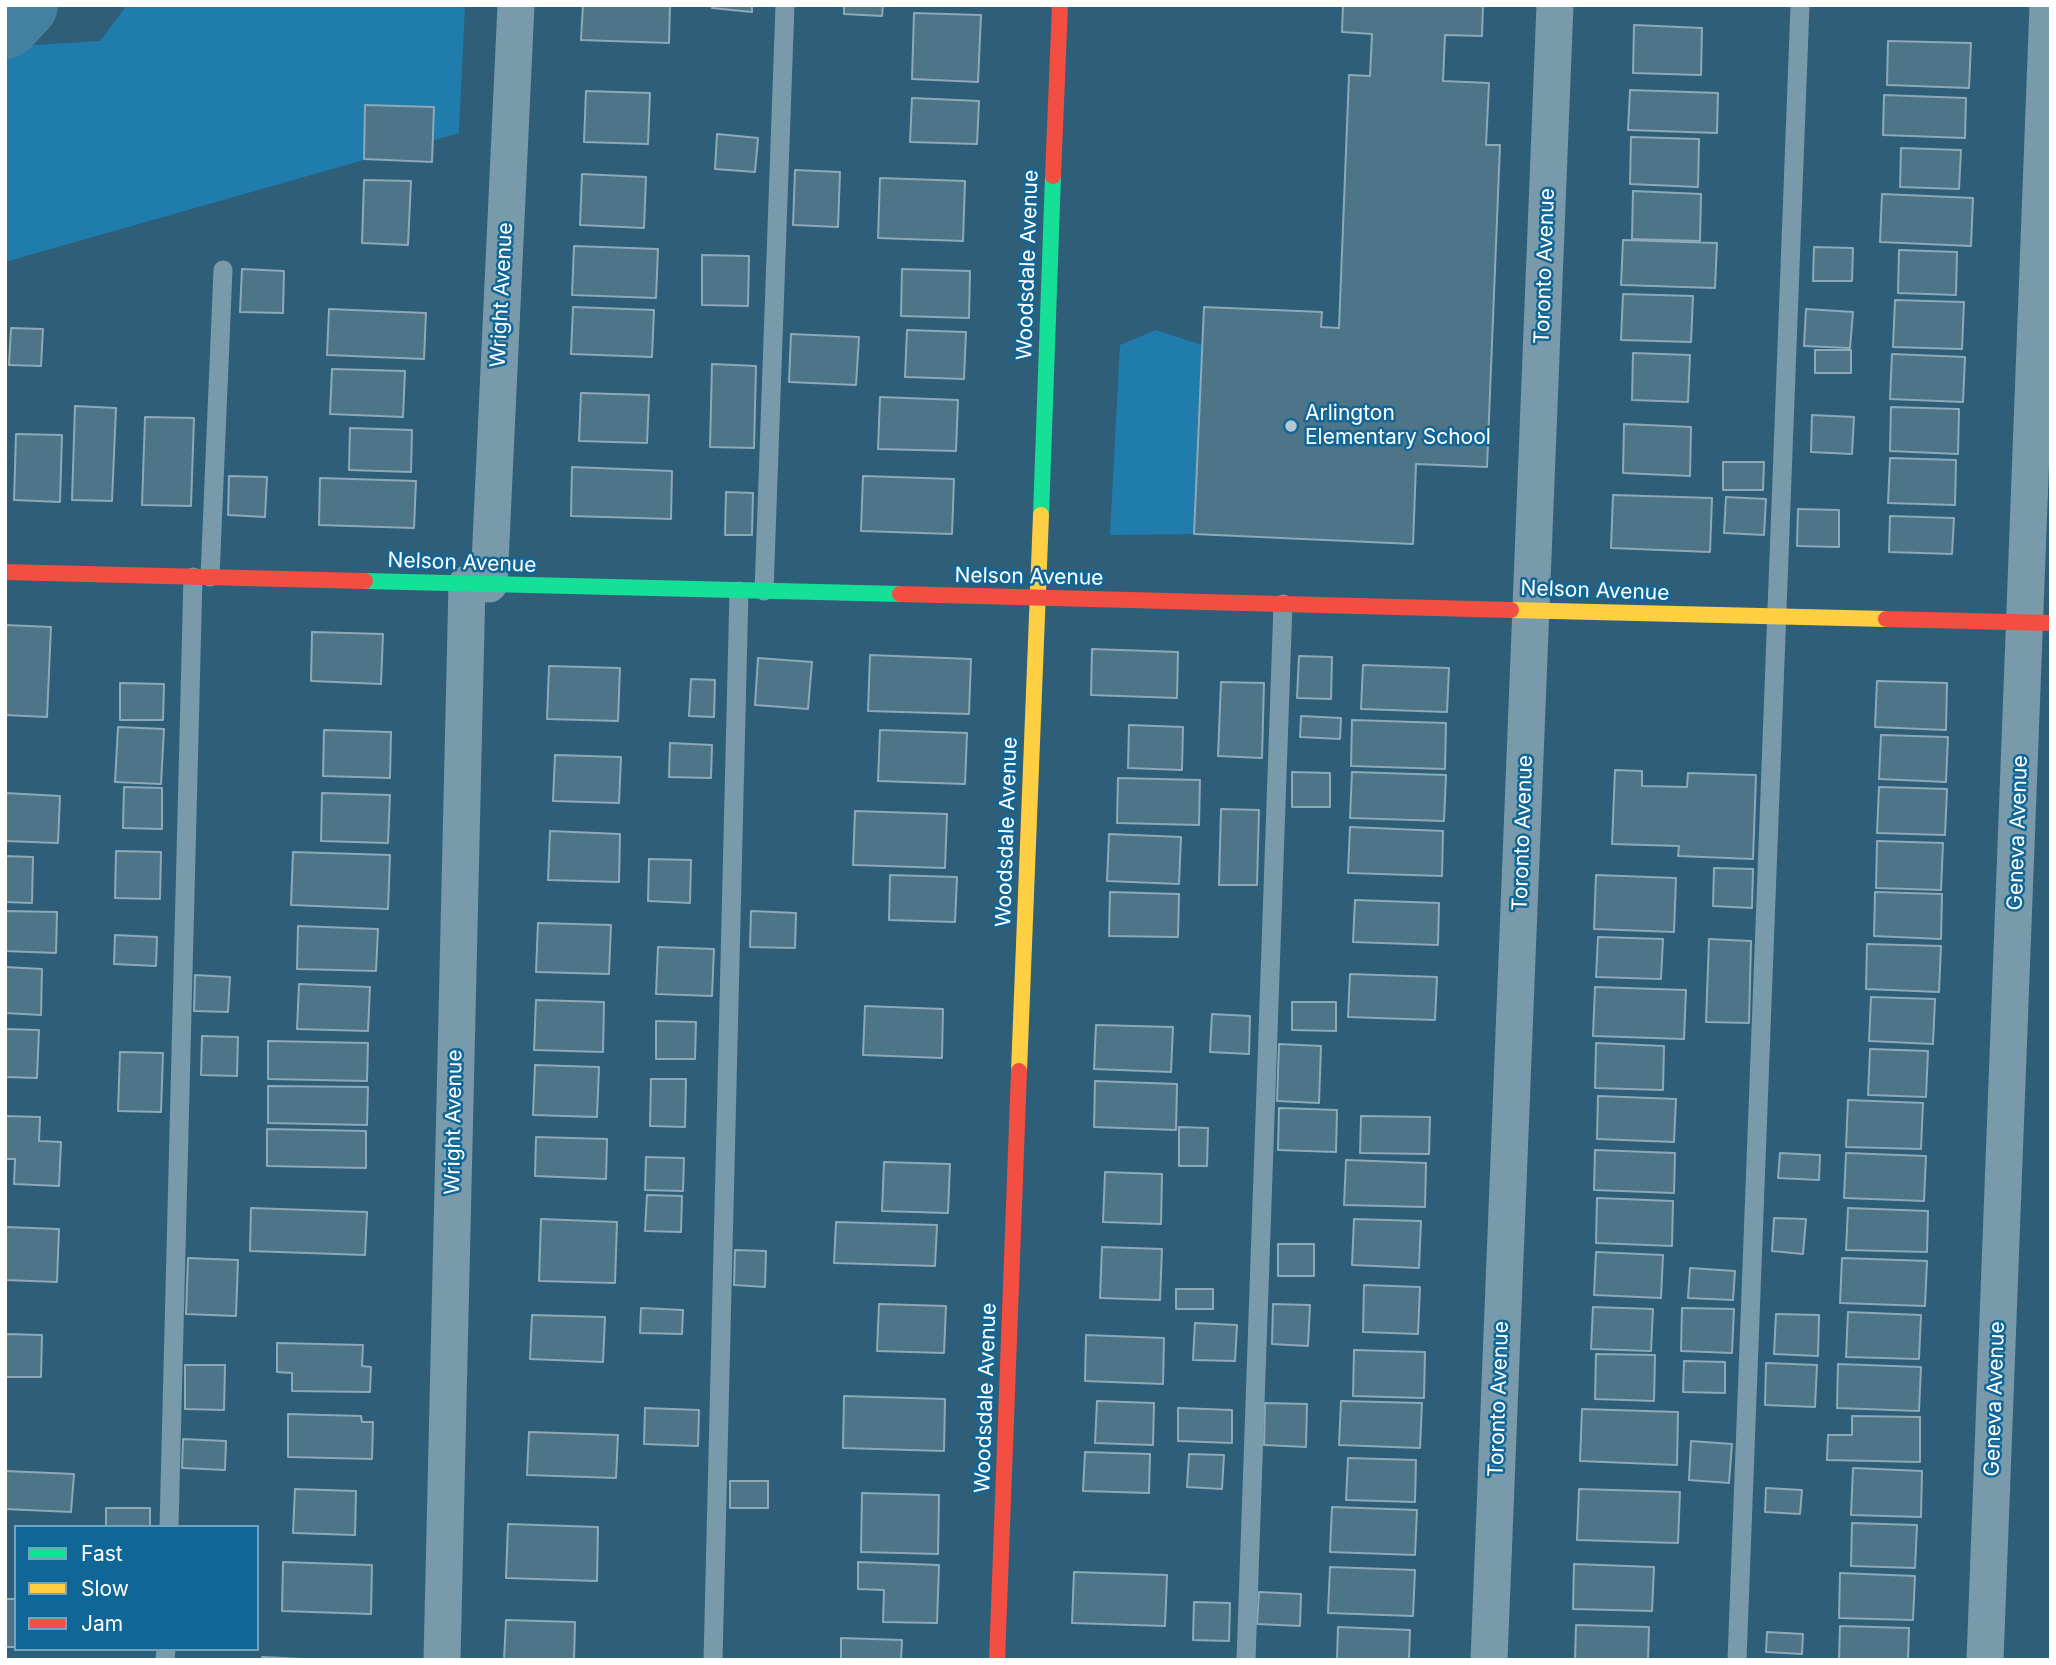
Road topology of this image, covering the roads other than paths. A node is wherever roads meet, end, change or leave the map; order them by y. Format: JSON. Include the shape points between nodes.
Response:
{"nodes":[{"id":1,"x":516,"y":5,"type":"edge"},
{"id":2,"x":785,"y":5,"type":"edge"},
{"id":3,"x":1059,"y":5,"type":"edge"},
{"id":4,"x":1555,"y":5,"type":"edge"},
{"id":5,"x":1800,"y":5,"type":"edge"},
{"id":6,"x":2048,"y":5,"type":"edge"},
{"id":7,"x":223,"y":270,"type":"dead end"},
{"id":8,"x":5,"y":572,"type":"edge"},
{"id":9,"x":202,"y":577,"type":"junction"},
{"id":10,"x":478,"y":584,"type":"junction"},
{"id":11,"x":739,"y":591,"type":"junction"},
{"id":12,"x":764,"y":591,"type":"junction"},
{"id":13,"x":1037,"y":598,"type":"junction"},
{"id":14,"x":1283,"y":604,"type":"junction"},
{"id":15,"x":1532,"y":610,"type":"junction"},
{"id":16,"x":1778,"y":617,"type":"junction"},
{"id":17,"x":2038,"y":623,"type":"edge"},
{"id":18,"x":169,"y":1525,"type":"edge"},
{"id":19,"x":442,"y":1660,"type":"edge"},
{"id":20,"x":713,"y":1660,"type":"edge"},
{"id":21,"x":997,"y":1660,"type":"edge"},
{"id":22,"x":1246,"y":1660,"type":"edge"},
{"id":23,"x":1489,"y":1660,"type":"edge"},
{"id":24,"x":1737,"y":1660,"type":"edge"},
{"id":25,"x":1985,"y":1660,"type":"edge"}],
"edges":[{"from":1,"to":10,"type":"street","name":"Wright Avenue"},
{"from":2,"to":12,"type":"lane"},
{"from":3,"to":13,"type":"street","name":"Woodsdale Avenue"},
{"from":4,"to":15,"type":"street","name":"Toronto Avenue"},
{"from":5,"to":16,"type":"lane"},
{"from":6,"to":17,"type":"street","name":"Geneva Avenue"},
{"from":7,"to":9,"type":"lane"},
{"from":8,"to":9,"type":"street","name":"Nelson Avenue"},
{"from":9,"to":10,"type":"street","name":"Nelson Avenue"},
{"from":9,"to":18,"type":"lane"},
{"from":10,"to":11,"type":"street","name":"Nelson Avenue"},
{"from":10,"to":19,"type":"street","name":"Wright Avenue"},
{"from":11,"to":12,"type":"street","name":"Nelson Avenue"},
{"from":11,"to":20,"type":"lane"},
{"from":12,"to":13,"type":"street","name":"Nelson Avenue"},
{"from":13,"to":14,"type":"street","name":"Nelson Avenue"},
{"from":13,"to":21,"type":"street","name":"Woodsdale Avenue"},
{"from":14,"to":15,"type":"street","name":"Nelson Avenue"},
{"from":14,"to":22,"type":"lane"},
{"from":15,"to":16,"type":"street","name":"Nelson Avenue"},
{"from":15,"to":23,"type":"street","name":"Toronto Avenue"},
{"from":16,"to":17,"type":"street","name":"Nelson Avenue"},
{"from":16,"to":24,"type":"lane"},
{"from":17,"to":25,"type":"street","name":"Geneva Avenue"}]}
